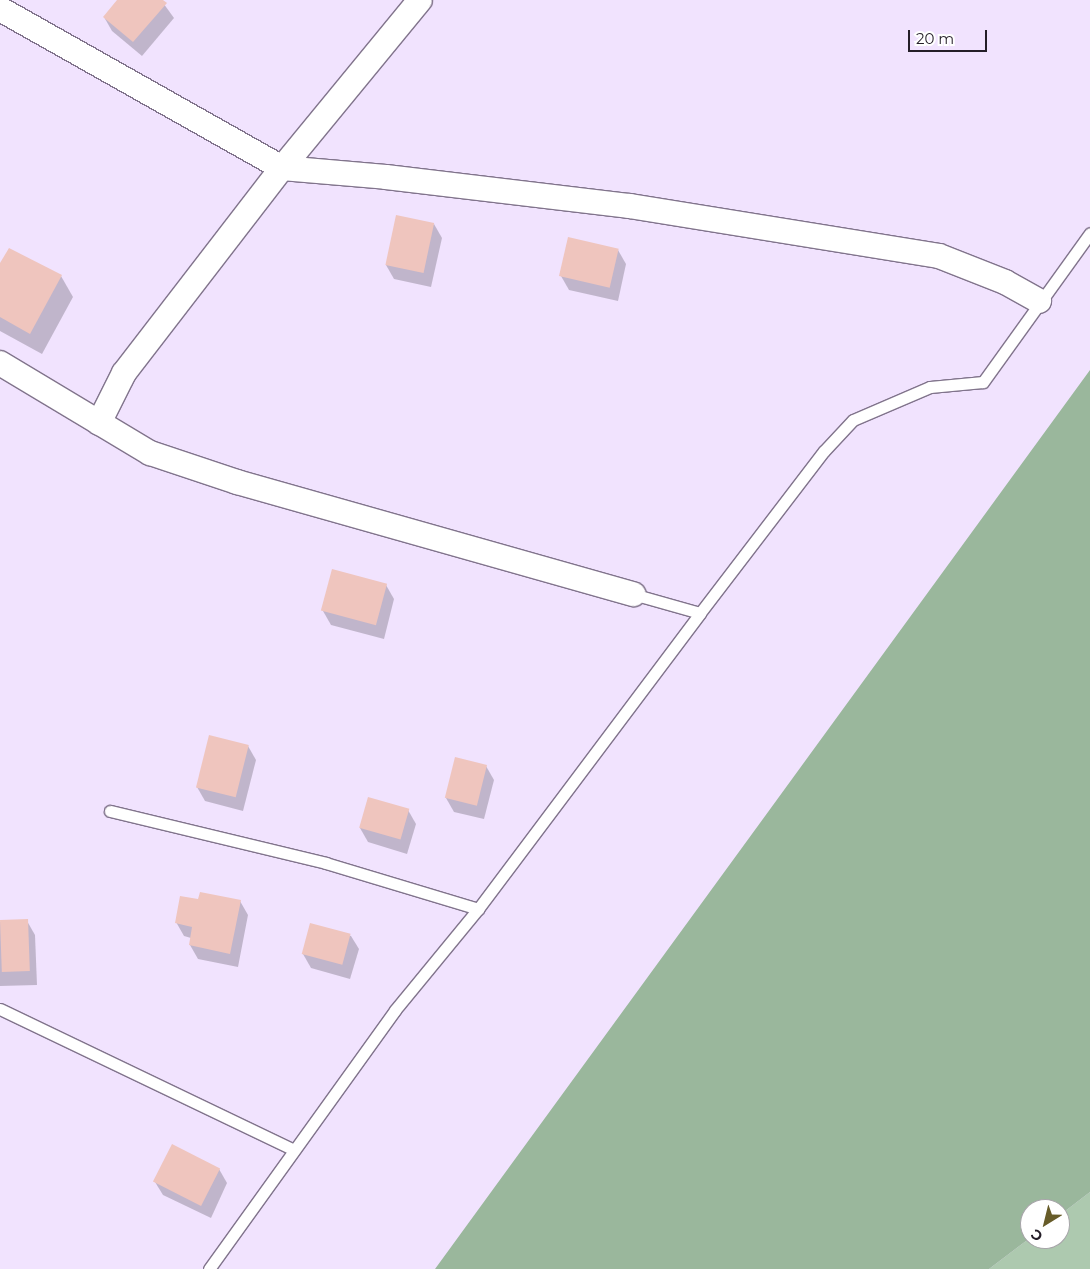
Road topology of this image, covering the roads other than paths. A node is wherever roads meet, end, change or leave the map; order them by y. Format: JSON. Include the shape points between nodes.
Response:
{"nodes":[{"id":1,"x":420,"y":0,"type":"edge"},
{"id":2,"x":0,"y":9,"type":"edge"},
{"id":3,"x":282,"y":168,"type":"junction"},
{"id":4,"x":1090,"y":233,"type":"edge"},
{"id":5,"x":1039,"y":301,"type":"junction"},
{"id":6,"x":0,"y":363,"type":"edge"},
{"id":7,"x":99,"y":423,"type":"junction"},
{"id":8,"x":633,"y":594,"type":"joint"},
{"id":9,"x":700,"y":613,"type":"junction"},
{"id":10,"x":110,"y":811,"type":"dead end"},
{"id":11,"x":478,"y":909,"type":"junction"},
{"id":12,"x":0,"y":1009,"type":"edge"},
{"id":13,"x":294,"y":1150,"type":"junction"},
{"id":14,"x":209,"y":1269,"type":"edge"}],
"edges":[{"from":1,"to":3,"type":"street"},
{"from":2,"to":3,"type":"street"},
{"from":3,"to":5,"type":"street","via":[[630,206],[940,256],[1005,282]]},
{"from":3,"to":7,"type":"street","via":[[124,373]]},
{"from":4,"to":5,"type":"lane"},
{"from":5,"to":9,"type":"lane","via":[[983,382],[930,387],[853,420],[824,451]]},
{"from":6,"to":7,"type":"street","via":[[70,402]]},
{"from":7,"to":8,"type":"street","via":[[150,453],[237,482]]},
{"from":8,"to":9,"type":"lane"},
{"from":9,"to":11,"type":"lane"},
{"from":10,"to":11,"type":"lane","via":[[326,863]]},
{"from":11,"to":13,"type":"lane","via":[[395,1010]]},
{"from":12,"to":13,"type":"lane"},
{"from":13,"to":14,"type":"lane"}]}
